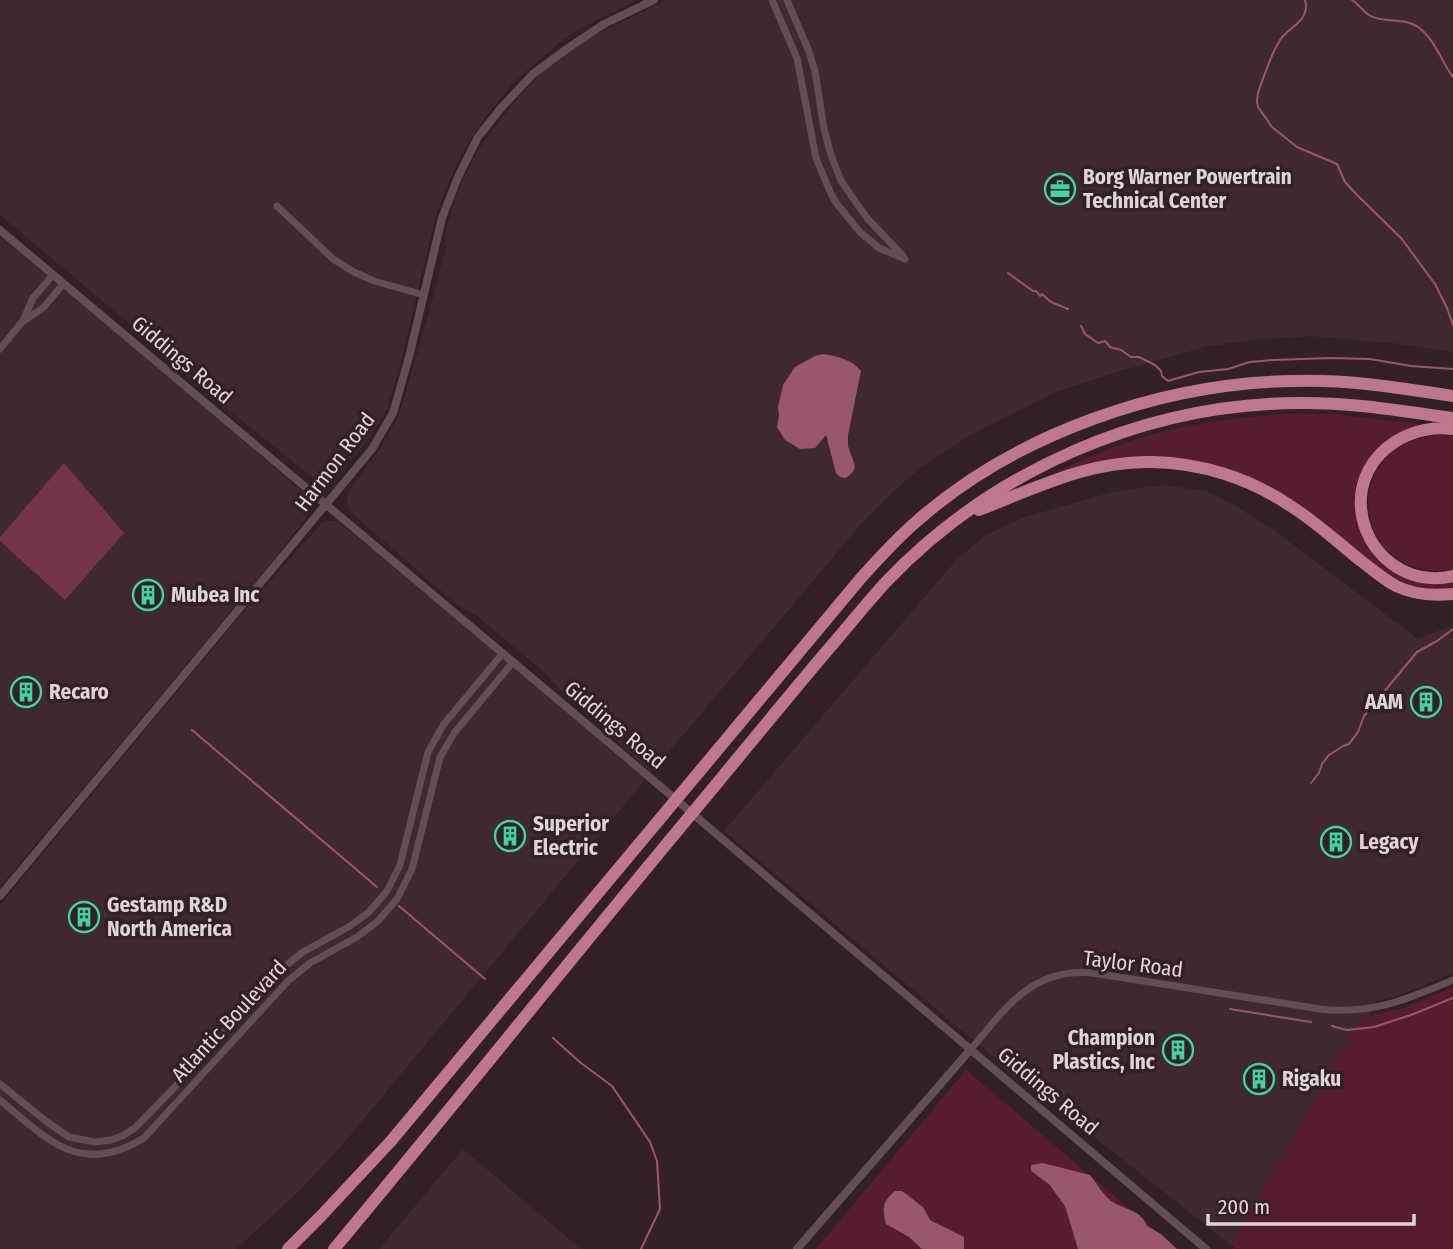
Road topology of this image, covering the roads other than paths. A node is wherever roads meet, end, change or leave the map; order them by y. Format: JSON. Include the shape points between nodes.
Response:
{"nodes":[{"id":1,"x":654,"y":0,"type":"edge"},
{"id":2,"x":772,"y":0,"type":"edge"},
{"id":3,"x":787,"y":0,"type":"edge"},
{"id":4,"x":637,"y":4,"type":"edge"},
{"id":5,"x":277,"y":206,"type":"dead end"},
{"id":6,"x":0,"y":230,"type":"edge"},
{"id":7,"x":53,"y":275,"type":"junction"},
{"id":8,"x":64,"y":284,"type":"junction"},
{"id":9,"x":424,"y":295,"type":"junction"},
{"id":10,"x":21,"y":323,"type":"junction"},
{"id":11,"x":0,"y":349,"type":"edge"},
{"id":12,"x":1452,"y":396,"type":"edge"},
{"id":13,"x":1453,"y":418,"type":"edge"},
{"id":14,"x":1453,"y":429,"type":"edge"},
{"id":15,"x":326,"y":504,"type":"junction"},
{"id":16,"x":960,"y":518,"type":"junction"},
{"id":17,"x":1453,"y":576,"type":"edge"},
{"id":18,"x":1453,"y":594,"type":"edge"},
{"id":19,"x":503,"y":653,"type":"junction"},
{"id":20,"x":513,"y":662,"type":"junction"},
{"id":21,"x":0,"y":896,"type":"edge"},
{"id":22,"x":1453,"y":980,"type":"edge"},
{"id":23,"x":971,"y":1049,"type":"junction"},
{"id":24,"x":0,"y":1084,"type":"edge"},
{"id":25,"x":0,"y":1100,"type":"edge"},
{"id":26,"x":288,"y":1249,"type":"edge"},
{"id":27,"x":334,"y":1249,"type":"edge"},
{"id":28,"x":797,"y":1249,"type":"edge"},
{"id":29,"x":1206,"y":1249,"type":"edge"}],
"edges":[{"from":1,"to":4,"type":"street","name":"Harmon Road"},
{"from":2,"to":3,"type":"street","via":[[797,58],[816,158],[831,194],[871,242],[905,260],[841,181],[824,129],[815,71]]},
{"from":4,"to":9,"type":"street","name":"Harmon Road","via":[[533,74],[478,137],[442,218]]},
{"from":5,"to":9,"type":"street","via":[[332,259],[374,281]]},
{"from":6,"to":7,"type":"street","name":"Giddings Road"},
{"from":7,"to":8,"type":"street","name":"Giddings Road"},
{"from":7,"to":10,"type":"street"},
{"from":8,"to":10,"type":"street","via":[[44,307]]},
{"from":8,"to":15,"type":"street","name":"Giddings Road"},
{"from":9,"to":15,"type":"street","name":"Harmon Road","via":[[393,413],[372,449]]},
{"from":10,"to":11,"type":"street"},
{"from":12,"to":26,"type":"highway","via":[[1311,381],[1236,384],[1185,393],[1059,433],[1018,452],[950,495],[918,520],[861,578],[391,1141]]},
{"from":13,"to":16,"type":"highway","via":[[1311,403],[1251,405],[1192,414],[1070,453],[1022,477]]},
{"from":14,"to":17,"type":"highway","via":[[1410,433],[1386,448],[1368,473],[1362,503],[1370,539],[1387,560],[1419,576]]},
{"from":15,"to":19,"type":"street","name":"Giddings Road"},
{"from":15,"to":21,"type":"street","name":"Harmon Road"},
{"from":16,"to":18,"type":"highway","via":[[1092,468],[1136,462],[1182,464],[1245,480],[1273,494],[1396,586],[1426,595]]},
{"from":16,"to":27,"type":"highway","via":[[885,583]]},
{"from":19,"to":20,"type":"street","name":"Giddings Road"},
{"from":19,"to":24,"type":"street","name":"Atlantic Boulevard","via":[[444,724],[428,752],[400,865],[387,891],[369,912],[279,971],[135,1128],[111,1140],[69,1137]]},
{"from":20,"to":23,"type":"street","name":"Giddings Road"},
{"from":20,"to":25,"type":"street","name":"Atlantic Boulevard","via":[[440,757],[412,869],[397,899],[357,937],[288,981],[144,1138],[95,1155],[63,1149]]},
{"from":22,"to":23,"type":"street","name":"Taylor Road","via":[[1393,1004],[1337,1010],[1093,973],[1067,974],[1023,992]]},
{"from":23,"to":28,"type":"street","name":"Taylor Road"},
{"from":23,"to":29,"type":"street","name":"Giddings Road"}]}
